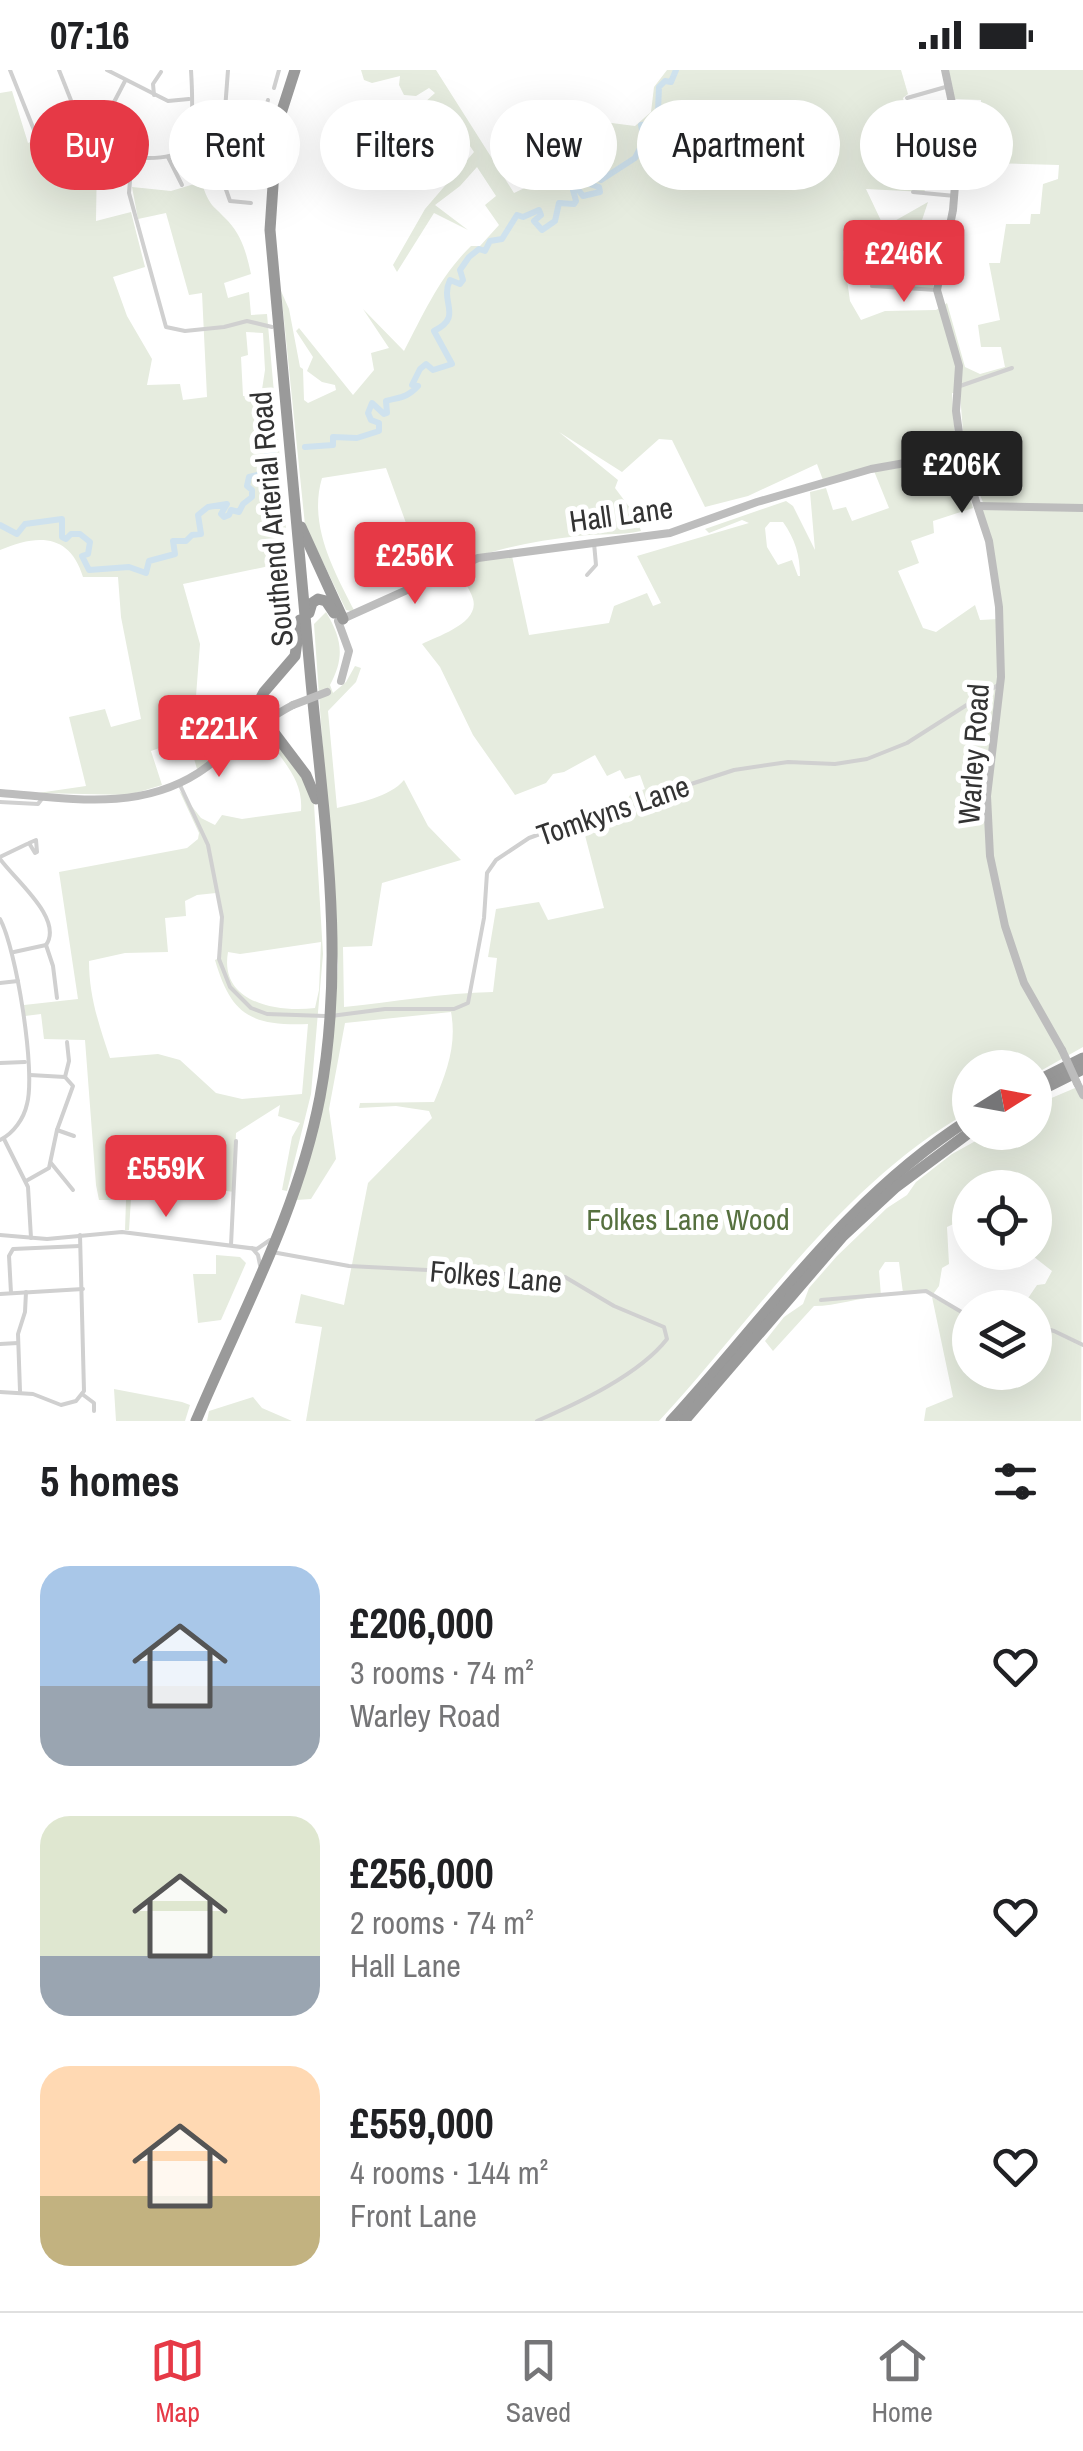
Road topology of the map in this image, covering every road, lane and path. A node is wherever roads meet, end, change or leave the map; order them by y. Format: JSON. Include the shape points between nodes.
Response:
{"nodes":[{"id":1,"x":10,"y":70,"type":"edge"},
{"id":2,"x":60,"y":70,"type":"edge"},
{"id":3,"x":107,"y":70,"type":"edge"},
{"id":4,"x":191,"y":70,"type":"edge"},
{"id":5,"x":228,"y":70,"type":"edge"},
{"id":6,"x":279,"y":70,"type":"edge"},
{"id":7,"x":292,"y":70,"type":"edge"},
{"id":8,"x":945,"y":70,"type":"edge"},
{"id":9,"x":161,"y":72,"type":"edge"},
{"id":10,"x":125,"y":81,"type":"junction"},
{"id":11,"x":949,"y":86,"type":"junction"},
{"id":12,"x":274,"y":88,"type":"dead end"},
{"id":13,"x":154,"y":95,"type":"junction"},
{"id":14,"x":907,"y":98,"type":"dead end"},
{"id":15,"x":192,"y":99,"type":"joint"},
{"id":16,"x":71,"y":100,"type":"edge"},
{"id":17,"x":115,"y":100,"type":"edge"},
{"id":18,"x":225,"y":100,"type":"edge"},
{"id":19,"x":30,"y":121,"type":"edge"},
{"id":20,"x":149,"y":156,"type":"edge"},
{"id":21,"x":168,"y":156,"type":"edge"},
{"id":22,"x":130,"y":190,"type":"edge"},
{"id":23,"x":226,"y":190,"type":"edge"},
{"id":24,"x":913,"y":192,"type":"dead end"},
{"id":25,"x":954,"y":196,"type":"junction"},
{"id":26,"x":252,"y":203,"type":"dead end"},
{"id":27,"x":872,"y":286,"type":"dead end"},
{"id":28,"x":937,"y":290,"type":"junction"},
{"id":29,"x":272,"y":327,"type":"junction"},
{"id":30,"x":1012,"y":368,"type":"dead end"},
{"id":31,"x":961,"y":386,"type":"junction"},
{"id":32,"x":962,"y":462,"type":"junction"},
{"id":33,"x":978,"y":506,"type":"junction"},
{"id":34,"x":1083,"y":508,"type":"edge"},
{"id":35,"x":296,"y":509,"type":"junction"},
{"id":36,"x":593,"y":541,"type":"junction"},
{"id":37,"x":587,"y":574,"type":"dead end"},
{"id":38,"x":300,"y":620,"type":"junction"},
{"id":39,"x":344,"y":621,"type":"junction"},
{"id":40,"x":309,"y":658,"type":"junction"},
{"id":41,"x":1000,"y":683,"type":"junction"},
{"id":42,"x":259,"y":701,"type":"junction"},
{"id":43,"x":269,"y":719,"type":"junction"},
{"id":44,"x":236,"y":744,"type":"junction"},
{"id":45,"x":178,"y":783,"type":"junction"},
{"id":46,"x":0,"y":793,"type":"edge"},
{"id":47,"x":44,"y":796,"type":"junction"},
{"id":48,"x":316,"y":799,"type":"junction"},
{"id":49,"x":0,"y":802,"type":"edge"},
{"id":50,"x":29,"y":843,"type":"dead end"},
{"id":51,"x":0,"y":858,"type":"edge"},
{"id":52,"x":0,"y":919,"type":"edge"},
{"id":53,"x":46,"y":945,"type":"junction"},
{"id":54,"x":14,"y":952,"type":"junction"},
{"id":55,"x":18,"y":981,"type":"junction"},
{"id":56,"x":0,"y":983,"type":"edge"},
{"id":57,"x":57,"y":998,"type":"dead end"},
{"id":58,"x":328,"y":1016,"type":"junction"},
{"id":59,"x":66,"y":1042,"type":"dead end"},
{"id":60,"x":1083,"y":1058,"type":"edge"},
{"id":61,"x":27,"y":1062,"type":"junction"},
{"id":62,"x":0,"y":1063,"type":"edge"},
{"id":63,"x":1083,"y":1069,"type":"edge"},
{"id":64,"x":1052,"y":1074,"type":"edge"},
{"id":65,"x":29,"y":1075,"type":"junction"},
{"id":66,"x":64,"y":1077,"type":"junction"},
{"id":67,"x":1052,"y":1084,"type":"edge"},
{"id":68,"x":1083,"y":1095,"type":"edge"},
{"id":69,"x":56,"y":1130,"type":"junction"},
{"id":70,"x":952,"y":1131,"type":"edge"},
{"id":71,"x":74,"y":1136,"type":"dead end"},
{"id":72,"x":2,"y":1139,"type":"edge"},
{"id":73,"x":236,"y":1141,"type":"dead end"},
{"id":74,"x":952,"y":1145,"type":"edge"},
{"id":75,"x":51,"y":1164,"type":"junction"},
{"id":76,"x":26,"y":1180,"type":"junction"},
{"id":77,"x":73,"y":1190,"type":"dead end"},
{"id":78,"x":0,"y":1234,"type":"edge"},
{"id":79,"x":80,"y":1236,"type":"junction"},
{"id":80,"x":32,"y":1238,"type":"junction"},
{"id":81,"x":231,"y":1245,"type":"junction"},
{"id":82,"x":271,"y":1245,"type":"junction"},
{"id":83,"x":80,"y":1246,"type":"junction"},
{"id":84,"x":252,"y":1248,"type":"junction"},
{"id":85,"x":260,"y":1264,"type":"junction"},
{"id":86,"x":82,"y":1289,"type":"junction"},
{"id":87,"x":26,"y":1292,"type":"junction"},
{"id":88,"x":11,"y":1293,"type":"junction"},
{"id":89,"x":0,"y":1294,"type":"edge"},
{"id":90,"x":821,"y":1300,"type":"dead end"},
{"id":91,"x":952,"y":1307,"type":"edge"},
{"id":92,"x":1052,"y":1333,"type":"edge"},
{"id":93,"x":18,"y":1343,"type":"junction"},
{"id":94,"x":0,"y":1344,"type":"edge"},
{"id":95,"x":1083,"y":1345,"type":"edge"},
{"id":96,"x":0,"y":1392,"type":"edge"},
{"id":97,"x":20,"y":1392,"type":"junction"},
{"id":98,"x":82,"y":1394,"type":"junction"},
{"id":99,"x":94,"y":1411,"type":"dead end"},
{"id":100,"x":196,"y":1418,"type":"edge"},
{"id":101,"x":537,"y":1421,"type":"edge"},
{"id":102,"x":671,"y":1421,"type":"edge"},
{"id":103,"x":684,"y":1421,"type":"edge"}],
"edges":[{"from":1,"to":19,"type":"street"},
{"from":2,"to":16,"type":"street"},
{"from":3,"to":10,"type":"street"},
{"from":4,"to":15,"type":"street"},
{"from":5,"to":18,"type":"street"},
{"from":6,"to":12,"type":"street"},
{"from":7,"to":29,"type":"highway","name":"Southend Arterial Road","via":[[271,125],[263,195]]},
{"from":7,"to":35,"type":"highway","name":"Southend Arterial Road","via":[[276,126],[270,230]]},
{"from":8,"to":11,"type":"street"},
{"from":9,"to":13,"type":"street"},
{"from":10,"to":13,"type":"street"},
{"from":10,"to":17,"type":"street"},
{"from":11,"to":14,"type":"street"},
{"from":11,"to":25,"type":"street","via":[[959,129]]},
{"from":13,"to":15,"type":"street"},
{"from":20,"to":21,"type":"street"},
{"from":22,"to":29,"type":"street","via":[[166,327],[185,331],[247,320]]},
{"from":23,"to":26,"type":"street","via":[[230,201]]},
{"from":24,"to":25,"type":"street"},
{"from":25,"to":28,"type":"street"},
{"from":27,"to":28,"type":"street"},
{"from":28,"to":31,"type":"street","name":"Warley Road"},
{"from":29,"to":38,"type":"highway","name":"Southend Arterial Road"},
{"from":30,"to":31,"type":"street"},
{"from":31,"to":32,"type":"street","name":"Warley Road","via":[[956,411]]},
{"from":32,"to":33,"type":"street","name":"Warley Road"},
{"from":32,"to":36,"type":"street","name":"Hall Lane","via":[[882,466],[676,532]]},
{"from":33,"to":34,"type":"street"},
{"from":33,"to":41,"type":"street","name":"Warley Road","via":[[997,591]]},
{"from":35,"to":39,"type":"highway"},
{"from":35,"to":40,"type":"highway","name":"Southend Arterial Road"},
{"from":36,"to":37,"type":"street","via":[[596,565]]},
{"from":36,"to":39,"type":"street","name":"Hall Lane","via":[[470,560]]},
{"from":38,"to":42,"type":"highway","via":[[296,656]]},
{"from":38,"to":48,"type":"highway","name":"Southend Arterial Road"},
{"from":39,"to":40,"type":"highway","via":[[326,600],[312,603]]},
{"from":39,"to":43,"type":"street","bridge":true,"via":[[349,651],[341,681]]},
{"from":40,"to":58,"type":"highway","name":"Southend Arterial Road","via":[[333,920]]},
{"from":41,"to":58,"type":"street","name":"Tomkyns Lane","via":[[886,753],[852,763],[734,770],[646,806],[592,815],[529,838],[487,872],[468,1003]]},
{"from":41,"to":68,"type":"street","name":"Warley Road","bridge":true,"via":[[986,796],[992,865],[1024,983]]},
{"from":42,"to":43,"type":"highway"},
{"from":42,"to":44,"type":"highway"},
{"from":43,"to":44,"type":"street"},
{"from":43,"to":48,"type":"highway"},
{"from":44,"to":45,"type":"street"},
{"from":45,"to":47,"type":"street","via":[[125,799]]},
{"from":45,"to":58,"type":"street","via":[[208,845],[222,918],[219,959],[230,988],[267,1014]]},
{"from":46,"to":47,"type":"street"},
{"from":47,"to":49,"type":"street","via":[[38,804]]},
{"from":48,"to":58,"type":"highway","name":"Southend Arterial Road"},
{"from":50,"to":51,"type":"street"},
{"from":51,"to":53,"type":"street","via":[[46,913]]},
{"from":52,"to":54,"type":"street"},
{"from":53,"to":54,"type":"street"},
{"from":53,"to":57,"type":"street"},
{"from":54,"to":55,"type":"street"},
{"from":55,"to":56,"type":"street"},
{"from":55,"to":61,"type":"street"},
{"from":58,"to":82,"type":"highway","name":"Southend Arterial Road","via":[[312,1136]]},
{"from":59,"to":66,"type":"street"},
{"from":60,"to":64,"type":"highway"},
{"from":61,"to":62,"type":"street"},
{"from":61,"to":65,"type":"street"},
{"from":63,"to":67,"type":"highway"},
{"from":65,"to":66,"type":"street"},
{"from":65,"to":72,"type":"street","via":[[25,1111]]},
{"from":66,"to":69,"type":"street","via":[[72,1089]]},
{"from":69,"to":71,"type":"street"},
{"from":69,"to":75,"type":"street"},
{"from":70,"to":102,"type":"highway","via":[[852,1214]]},
{"from":72,"to":76,"type":"street"},
{"from":73,"to":81,"type":"street"},
{"from":74,"to":103,"type":"highway","via":[[852,1228]]},
{"from":75,"to":76,"type":"street"},
{"from":75,"to":77,"type":"street"},
{"from":76,"to":80,"type":"street"},
{"from":78,"to":80,"type":"street"},
{"from":79,"to":80,"type":"street"},
{"from":79,"to":81,"type":"street","via":[[122,1232]]},
{"from":79,"to":83,"type":"street"},
{"from":81,"to":84,"type":"street"},
{"from":82,"to":84,"type":"street"},
{"from":82,"to":85,"type":"highway","name":"Southend Arterial Road"},
{"from":82,"to":100,"type":"highway","name":"Southend Arterial Road"},
{"from":82,"to":101,"type":"street","name":"Folkes Lane","via":[[349,1266],[565,1278],[664,1328],[666,1342],[652,1354]]},
{"from":83,"to":86,"type":"street"},
{"from":83,"to":88,"type":"street","via":[[13,1249]]},
{"from":84,"to":85,"type":"street"},
{"from":85,"to":100,"type":"highway","name":"Southend Arterial Road"},
{"from":86,"to":87,"type":"street"},
{"from":86,"to":98,"type":"street"},
{"from":87,"to":88,"type":"street"},
{"from":87,"to":93,"type":"street"},
{"from":88,"to":89,"type":"street"},
{"from":90,"to":91,"type":"street","via":[[926,1292]]},
{"from":92,"to":95,"type":"street"},
{"from":93,"to":94,"type":"street"},
{"from":93,"to":97,"type":"street"},
{"from":96,"to":97,"type":"street"},
{"from":97,"to":98,"type":"street","via":[[61,1406]]},
{"from":98,"to":99,"type":"street"}]}
